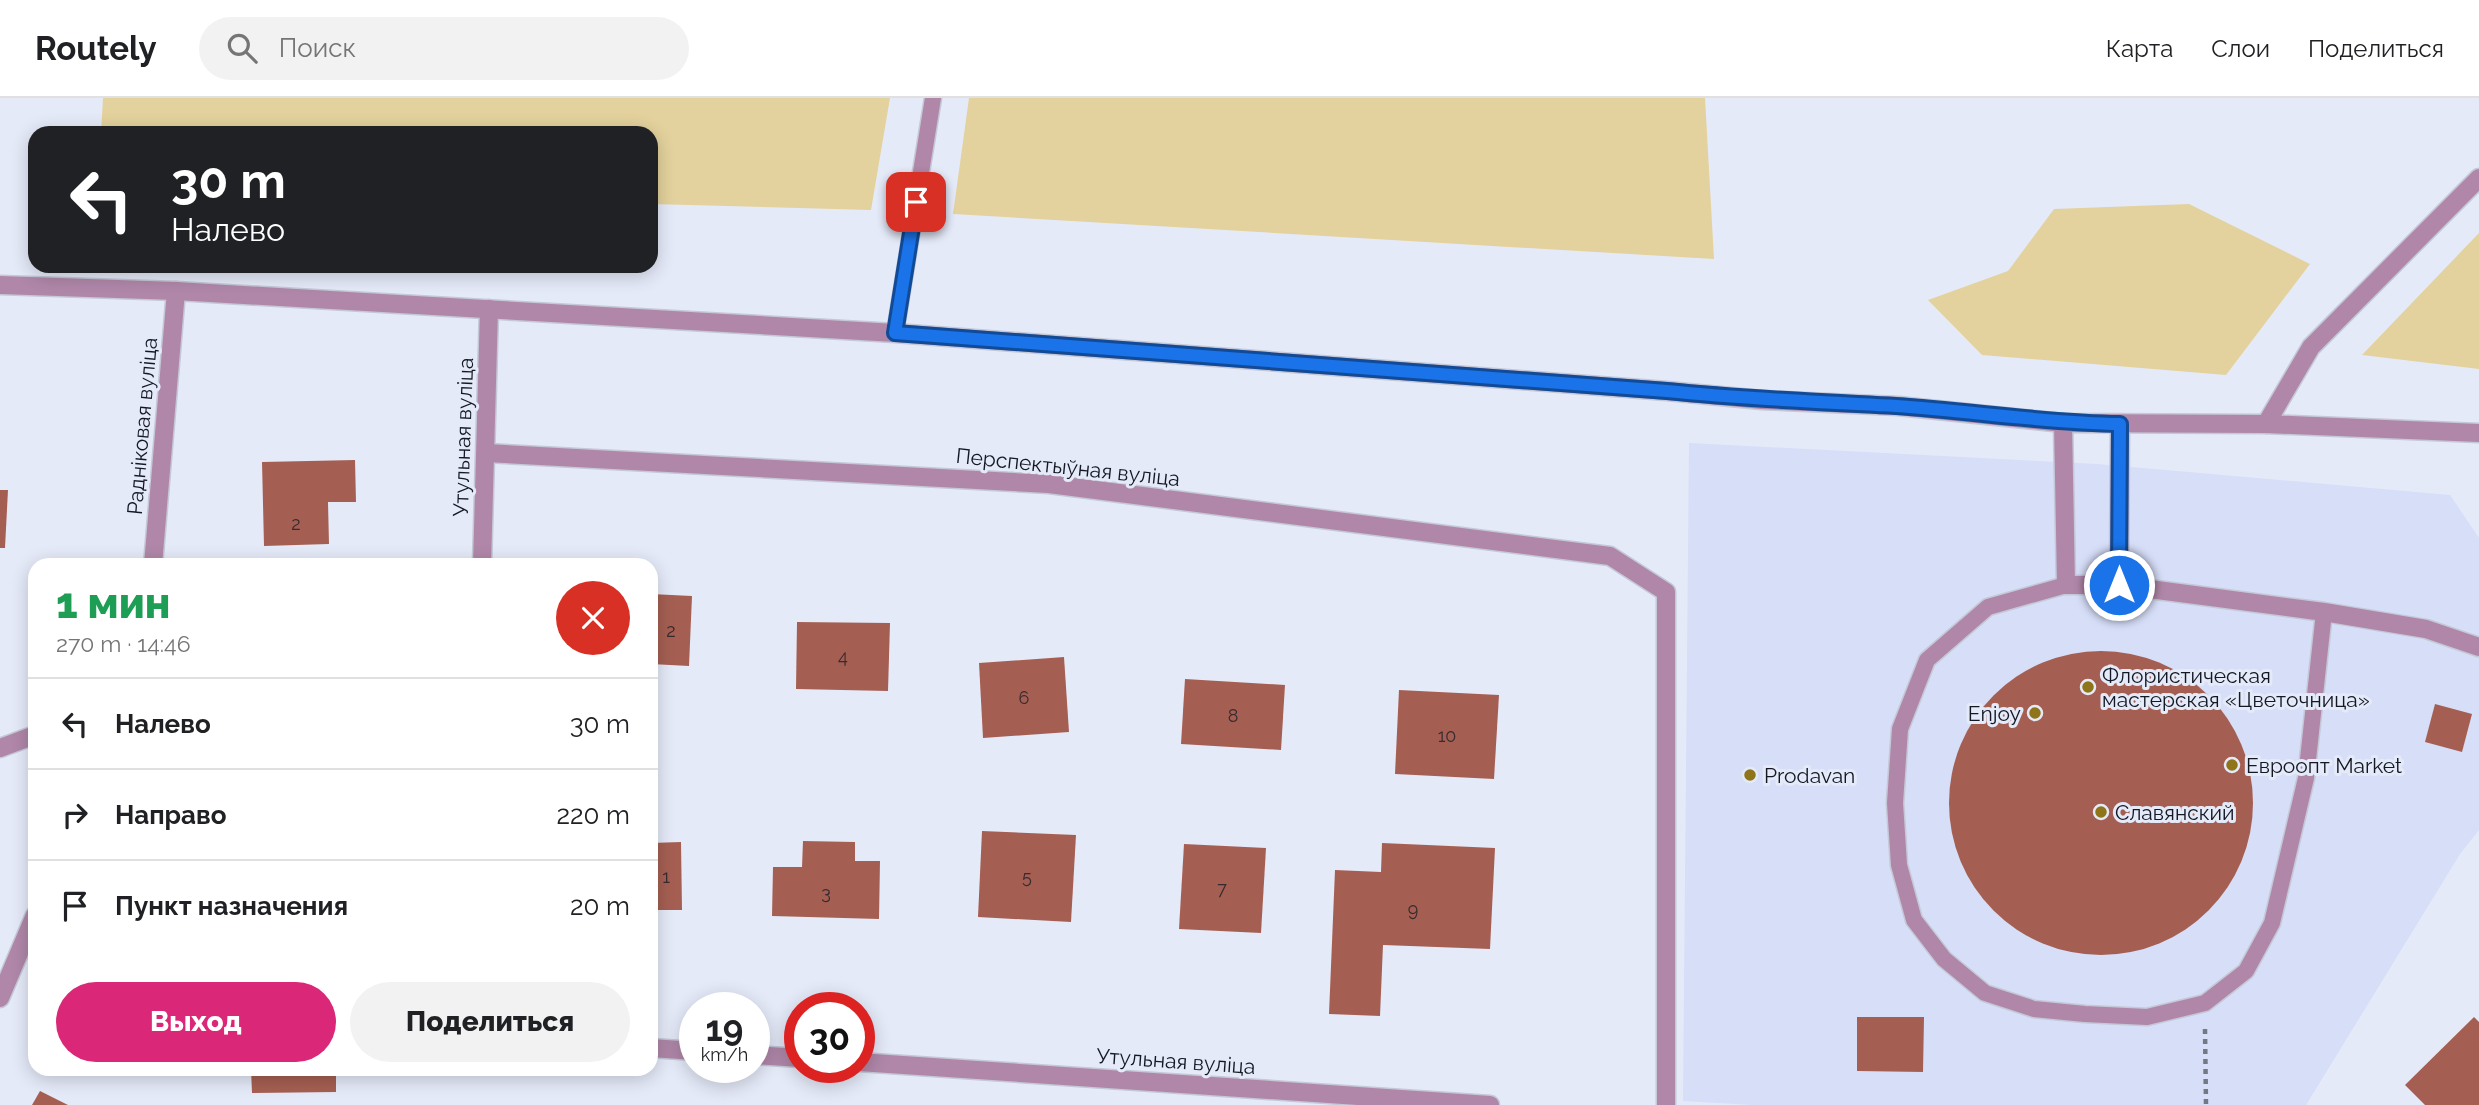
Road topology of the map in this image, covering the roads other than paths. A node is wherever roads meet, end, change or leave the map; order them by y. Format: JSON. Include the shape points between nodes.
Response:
{"nodes":[{"id":1,"x":933,"y":98,"type":"edge"},
{"id":2,"x":2479,"y":178,"type":"edge"},
{"id":3,"x":0,"y":285,"type":"edge"},
{"id":4,"x":176,"y":291,"type":"junction"},
{"id":5,"x":489,"y":309,"type":"junction"},
{"id":6,"x":895,"y":333,"type":"junction"},
{"id":7,"x":2063,"y":423,"type":"junction"},
{"id":8,"x":2120,"y":424,"type":"junction"},
{"id":9,"x":2266,"y":424,"type":"junction"},
{"id":10,"x":2479,"y":433,"type":"edge"},
{"id":11,"x":486,"y":453,"type":"junction"},
{"id":12,"x":154,"y":558,"type":"edge"},
{"id":13,"x":482,"y":558,"type":"edge"},
{"id":14,"x":2066,"y":585,"type":"junction"},
{"id":15,"x":2119,"y":585,"type":"junction"},
{"id":16,"x":2324,"y":612,"type":"junction"},
{"id":17,"x":2479,"y":647,"type":"edge"},
{"id":18,"x":28,"y":738,"type":"edge"},
{"id":19,"x":0,"y":748,"type":"edge"},
{"id":20,"x":28,"y":932,"type":"edge"},
{"id":21,"x":0,"y":998,"type":"edge"},
{"id":22,"x":658,"y":1048,"type":"edge"},
{"id":23,"x":679,"y":1050,"type":"edge"},
{"id":24,"x":875,"y":1063,"type":"edge"},
{"id":25,"x":1490,"y":1105,"type":"edge"},
{"id":26,"x":1666,"y":1105,"type":"edge"}],
"edges":[{"from":1,"to":6,"type":"lane"},
{"from":2,"to":9,"type":"street","via":[[2311,347]]},
{"from":3,"to":4,"type":"street"},
{"from":4,"to":5,"type":"street"},
{"from":4,"to":12,"type":"street","name":"Радніковая вуліца"},
{"from":5,"to":6,"type":"street"},
{"from":5,"to":11,"type":"street","name":"Утульная вуліца"},
{"from":6,"to":7,"type":"street","via":[[1762,400],[1898,406]]},
{"from":7,"to":8,"type":"street"},
{"from":7,"to":14,"type":"street"},
{"from":8,"to":9,"type":"street"},
{"from":8,"to":15,"type":"street"},
{"from":9,"to":10,"type":"street"},
{"from":11,"to":13,"type":"street","name":"Утульная вуліца"},
{"from":11,"to":26,"type":"street","name":"Перспектыўная вуліца","via":[[1049,484],[1610,556],[1666,592]]},
{"from":14,"to":15,"type":"street"},
{"from":14,"to":16,"type":"lane","via":[[1988,607],[1927,660],[1900,729],[1895,803],[1899,865],[1914,920],[1944,959],[1984,993],[2034,1009],[2147,1017],[2205,1003],[2246,971],[2272,923],[2306,778]]},
{"from":15,"to":16,"type":"street"},
{"from":16,"to":17,"type":"street","via":[[2426,629]]},
{"from":18,"to":19,"type":"street"},
{"from":20,"to":21,"type":"street"},
{"from":22,"to":23,"type":"street"},
{"from":24,"to":25,"type":"street","name":"Утульная вуліца"}]}
